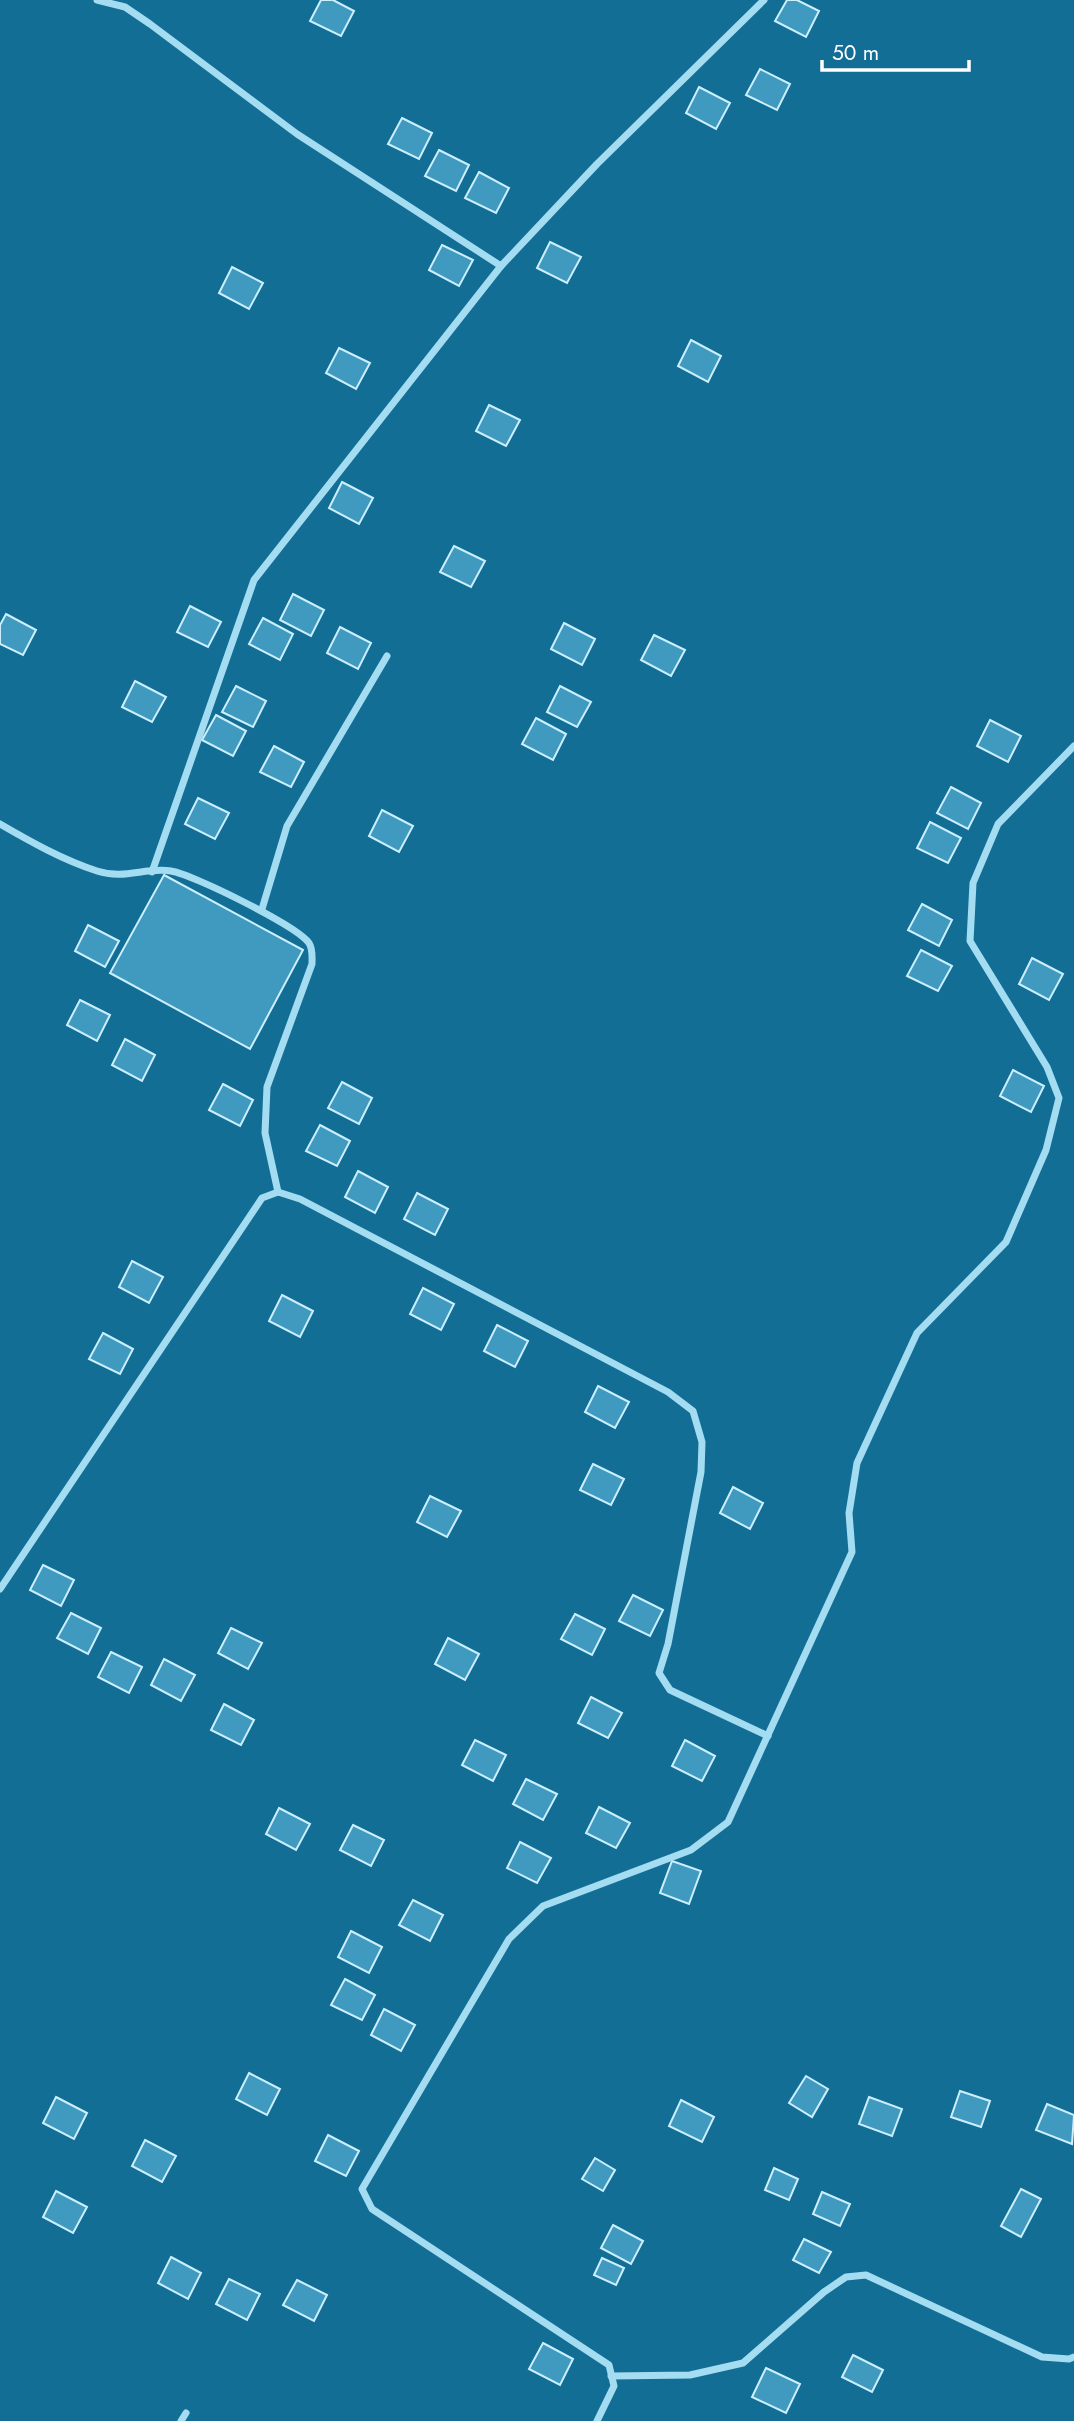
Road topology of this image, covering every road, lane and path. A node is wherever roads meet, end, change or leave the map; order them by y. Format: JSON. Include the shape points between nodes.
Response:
{"nodes":[{"id":1,"x":97,"y":0,"type":"edge"},
{"id":2,"x":764,"y":0,"type":"edge"},
{"id":3,"x":501,"y":266,"type":"junction"},
{"id":4,"x":387,"y":656,"type":"dead end"},
{"id":5,"x":1074,"y":746,"type":"edge"},
{"id":6,"x":0,"y":824,"type":"edge"},
{"id":7,"x":152,"y":872,"type":"junction"},
{"id":8,"x":262,"y":909,"type":"junction"},
{"id":9,"x":278,"y":1192,"type":"junction"},
{"id":10,"x":0,"y":1589,"type":"edge"},
{"id":11,"x":768,"y":1736,"type":"junction"},
{"id":12,"x":1074,"y":2357,"type":"edge"},
{"id":13,"x":611,"y":2376,"type":"junction"},
{"id":14,"x":186,"y":2413,"type":"dead end"},
{"id":15,"x":180,"y":2421,"type":"edge"},
{"id":16,"x":597,"y":2421,"type":"edge"}],
"edges":[{"from":1,"to":3,"type":"street","via":[[125,7],[297,134]]},
{"from":2,"to":3,"type":"street"},
{"from":3,"to":7,"type":"street","via":[[254,580]]},
{"from":4,"to":8,"type":"street","via":[[287,825]]},
{"from":5,"to":11,"type":"street","via":[[998,824],[973,883],[970,942],[1047,1067],[1059,1098],[1046,1150],[1006,1242],[917,1333],[857,1463],[849,1513],[852,1552]]},
{"from":6,"to":7,"type":"street","via":[[98,871],[123,876]]},
{"from":7,"to":8,"type":"street","via":[[172,871]]},
{"from":8,"to":9,"type":"street","via":[[309,942],[312,952],[312,964],[267,1087],[265,1133]]},
{"from":9,"to":10,"type":"street","via":[[262,1198]]},
{"from":9,"to":11,"type":"street","via":[[300,1199],[668,1392],[693,1411],[702,1442],[701,1472],[659,1673],[670,1690]]},
{"from":11,"to":13,"type":"street","via":[[728,1822],[691,1850],[543,1906],[509,1938],[362,2189],[372,2209],[609,2365]]},
{"from":12,"to":13,"type":"street","via":[[1042,2357],[866,2275],[846,2277],[824,2292],[743,2363],[690,2375]]},
{"from":13,"to":16,"type":"street","via":[[614,2386]]},
{"from":14,"to":15,"type":"street"}]}
